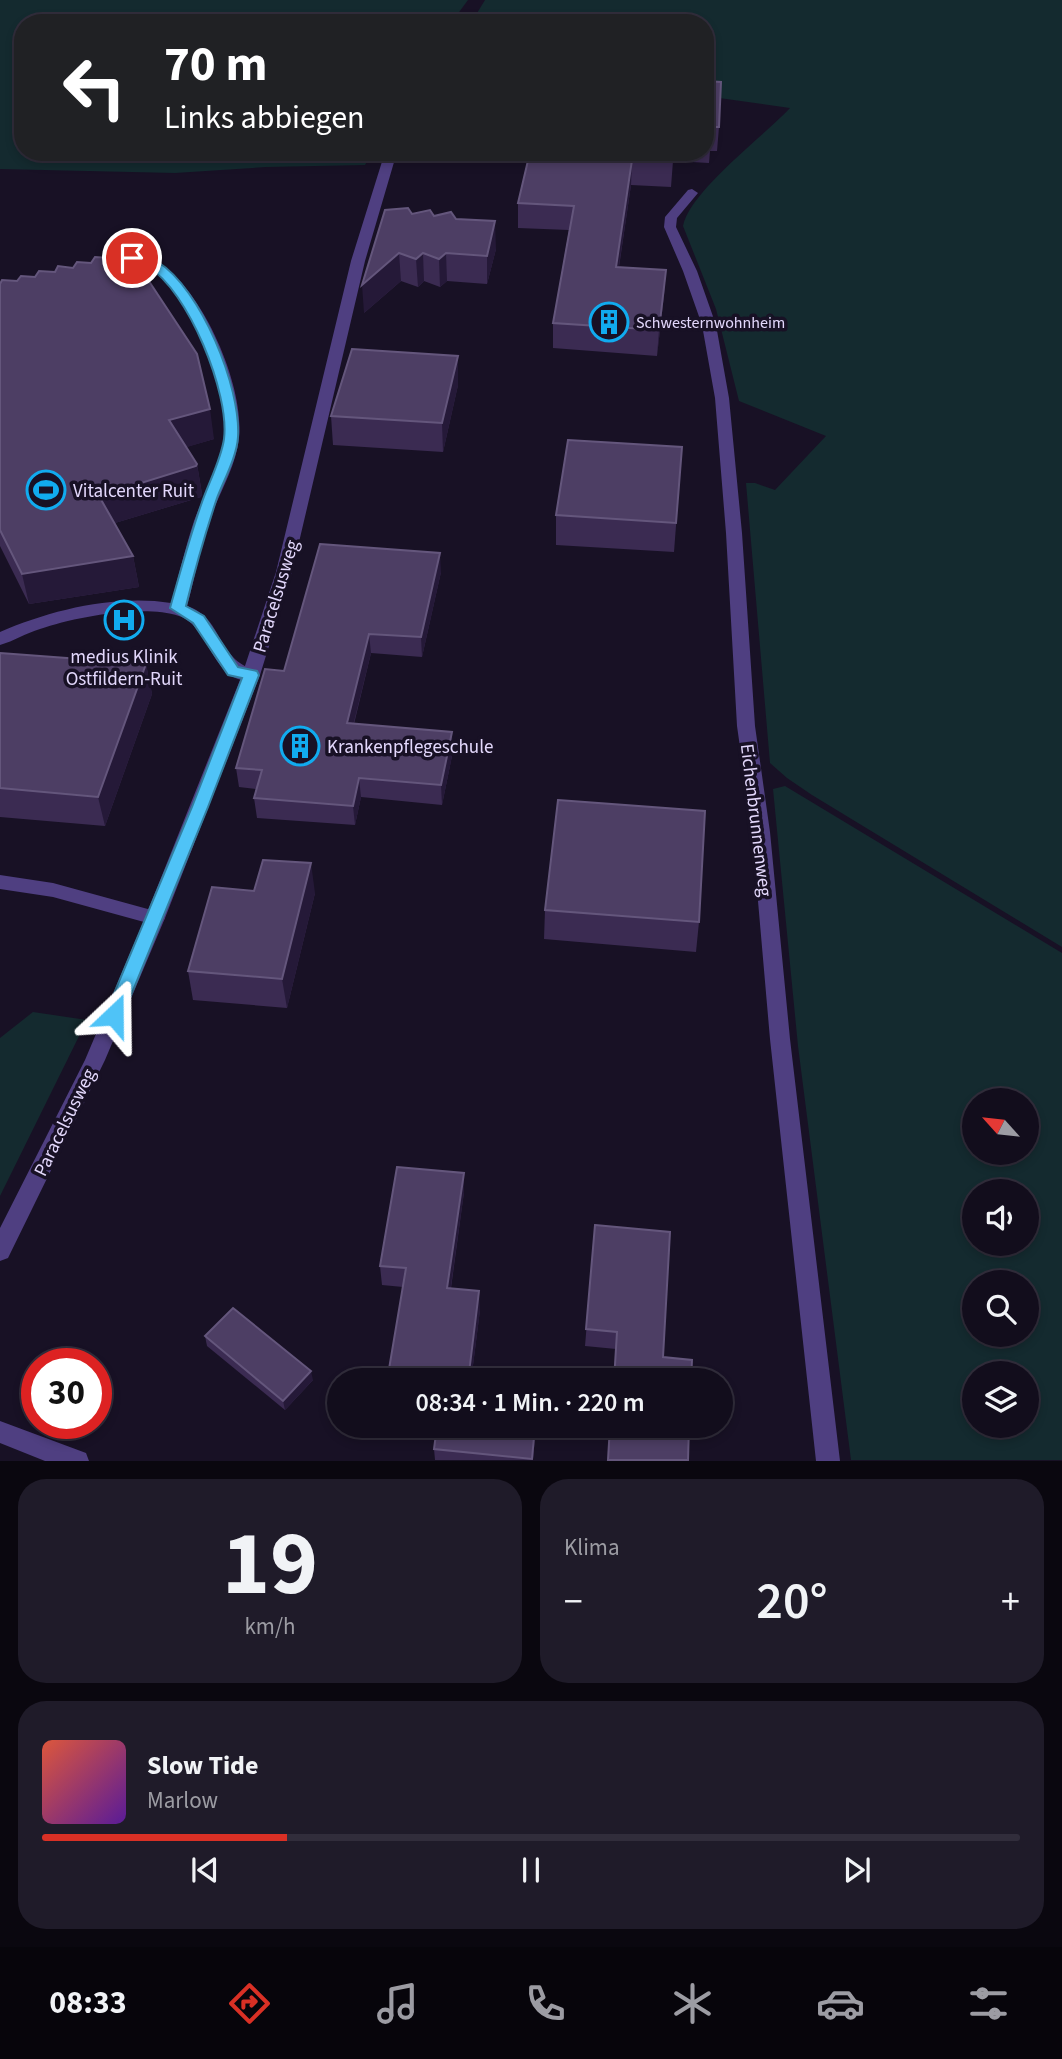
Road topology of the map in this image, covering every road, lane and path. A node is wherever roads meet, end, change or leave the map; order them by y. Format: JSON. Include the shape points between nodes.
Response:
{"nodes":[{"id":1,"x":387,"y":161,"type":"edge"},
{"id":2,"x":692,"y":193,"type":"dead end"},
{"id":3,"x":103,"y":261,"type":"edge"},
{"id":4,"x":178,"y":608,"type":"junction"},
{"id":5,"x":0,"y":639,"type":"edge"},
{"id":6,"x":251,"y":675,"type":"junction"},
{"id":7,"x":0,"y":882,"type":"edge"},
{"id":8,"x":155,"y":918,"type":"junction"},
{"id":9,"x":0,"y":1251,"type":"edge"},
{"id":10,"x":1,"y":1435,"type":"edge"},
{"id":11,"x":77,"y":1461,"type":"edge"},
{"id":12,"x":828,"y":1461,"type":"edge"}],
"edges":[{"from":1,"to":6,"type":"street","name":"Paracelsusweg","via":[[358,261],[284,572]]},
{"from":2,"to":12,"type":"street","name":"Eichenbrunnenweg","via":[[671,217],[670,227],[709,325],[722,398],[746,726]]},
{"from":3,"to":4,"type":"street","via":[[139,259],[171,280],[210,341],[227,401],[232,432],[229,447]]},
{"from":4,"to":5,"type":"street","via":[[132,607],[51,620]]},
{"from":4,"to":6,"type":"street","via":[[199,620],[233,671]]},
{"from":6,"to":8,"type":"street","name":"Paracelsusweg"},
{"from":7,"to":8,"type":"street","via":[[53,890]]},
{"from":8,"to":9,"type":"street","name":"Paracelsusweg","via":[[94,1060]]},
{"from":10,"to":11,"type":"street"}]}
